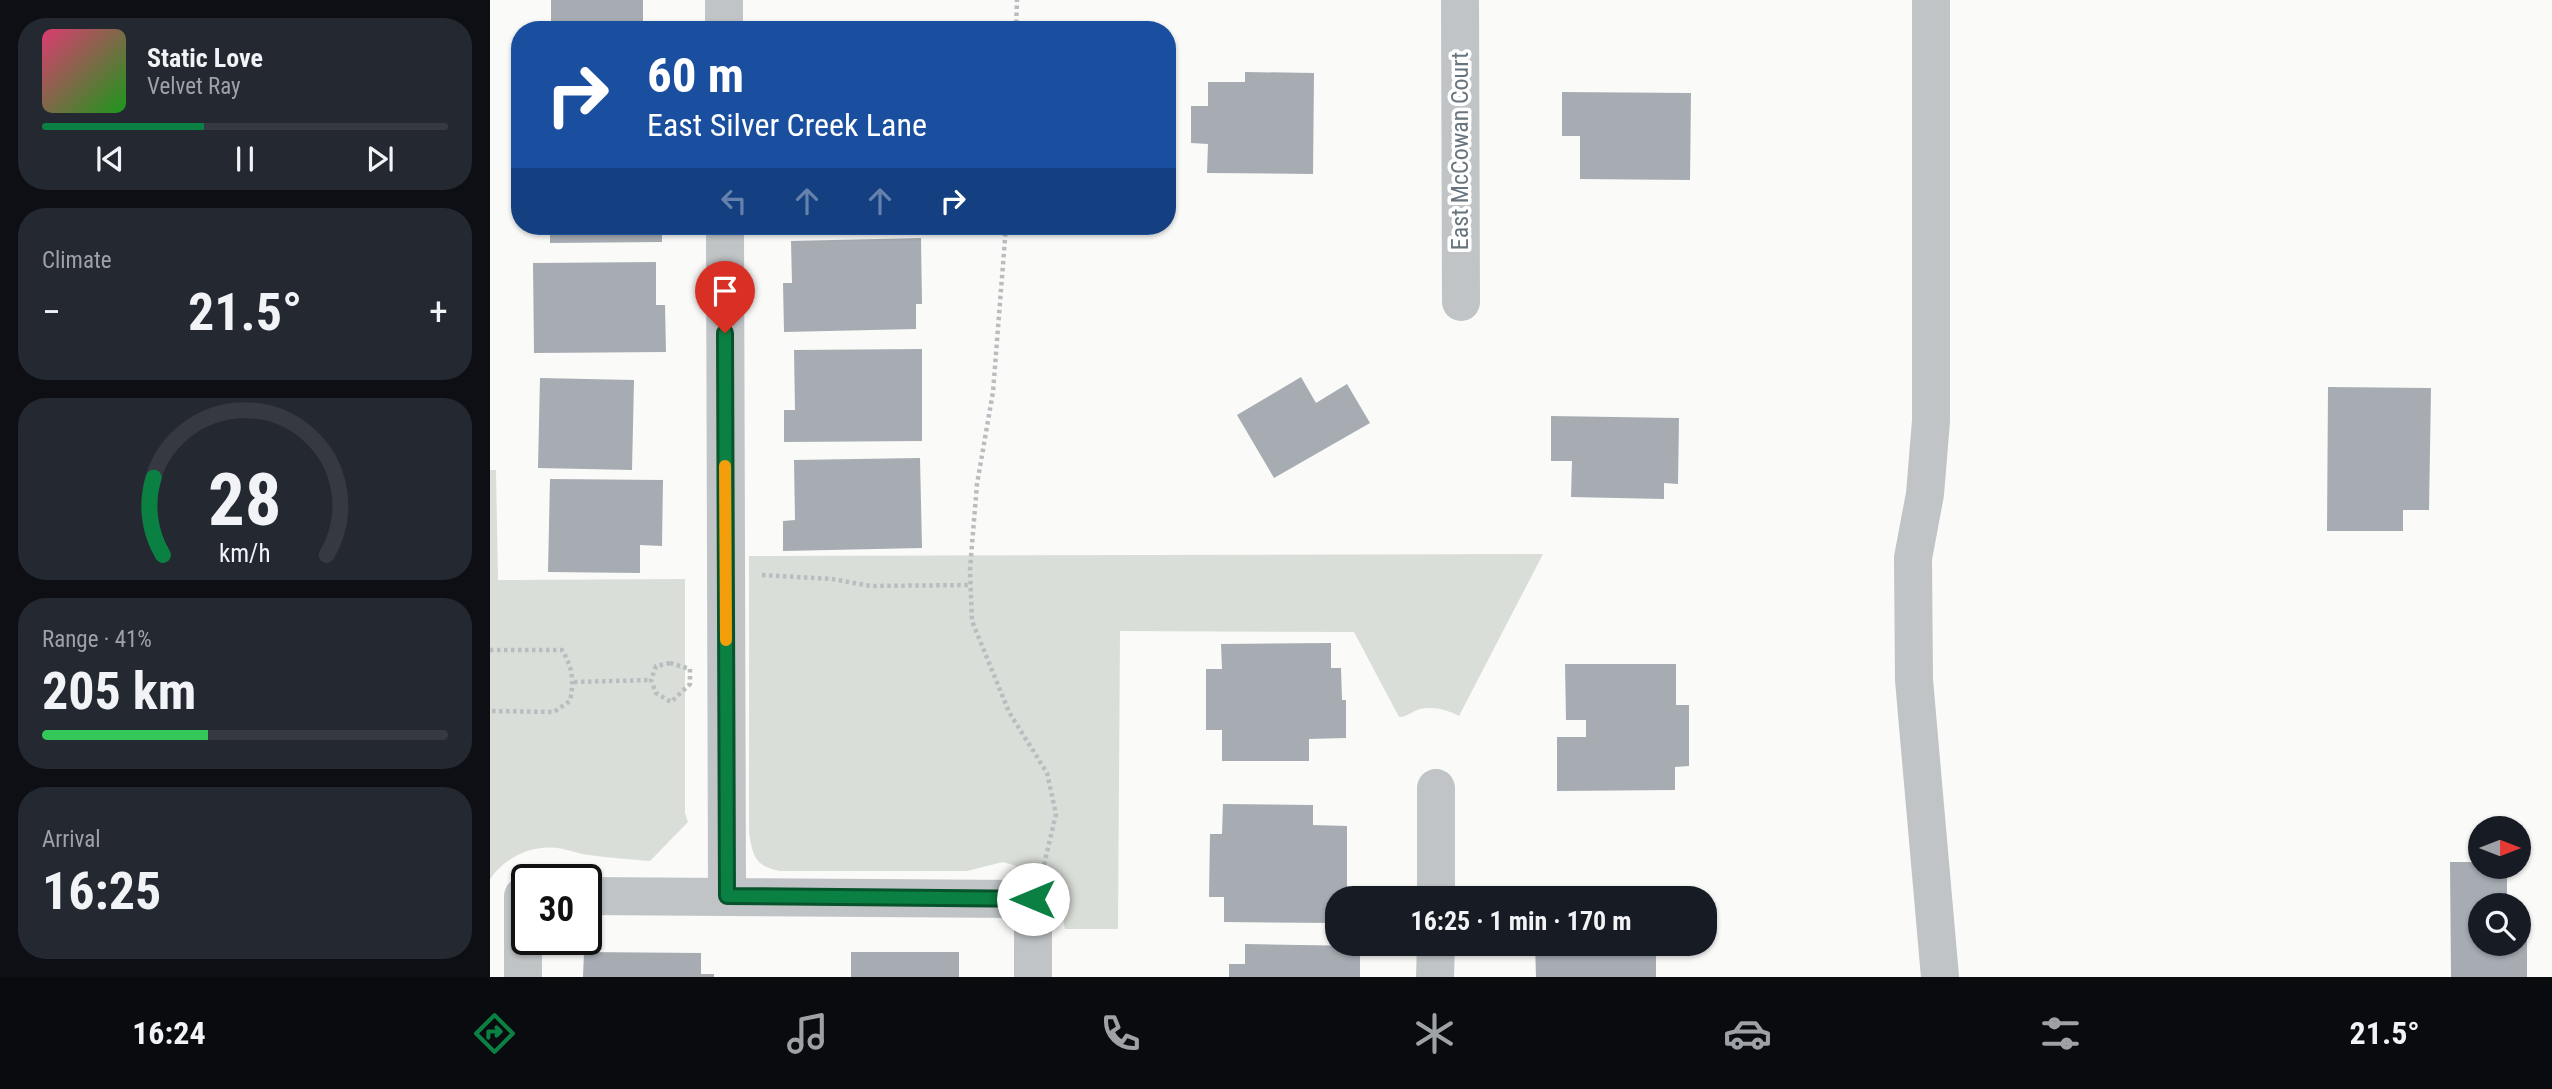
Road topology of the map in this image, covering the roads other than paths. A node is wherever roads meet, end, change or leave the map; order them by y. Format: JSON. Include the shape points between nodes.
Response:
{"nodes":[{"id":1,"x":724,"y":0,"type":"edge"},
{"id":2,"x":1460,"y":0,"type":"edge"},
{"id":3,"x":1931,"y":0,"type":"edge"},
{"id":4,"x":724,"y":21,"type":"edge"},
{"id":5,"x":724,"y":235,"type":"edge"},
{"id":6,"x":1461,"y":302,"type":"dead end"},
{"id":7,"x":1436,"y":788,"type":"dead end"},
{"id":8,"x":1436,"y":886,"type":"edge"},
{"id":9,"x":602,"y":896,"type":"edge"},
{"id":10,"x":727,"y":896,"type":"junction"},
{"id":11,"x":524,"y":955,"type":"edge"},
{"id":12,"x":1436,"y":956,"type":"edge"},
{"id":13,"x":523,"y":977,"type":"edge"},
{"id":14,"x":1033,"y":977,"type":"edge"},
{"id":15,"x":1435,"y":977,"type":"edge"},
{"id":16,"x":1940,"y":977,"type":"edge"}],
"edges":[{"from":1,"to":4,"type":"street"},
{"from":2,"to":6,"type":"street","name":"East McCowan Court"},
{"from":3,"to":16,"type":"street","via":[[1931,421],[1925,494],[1913,558],[1914,667]]},
{"from":5,"to":10,"type":"street"},
{"from":7,"to":8,"type":"street"},
{"from":9,"to":10,"type":"street"},
{"from":10,"to":14,"type":"street","via":[[1033,899]]},
{"from":11,"to":13,"type":"street"},
{"from":12,"to":15,"type":"street"}]}
